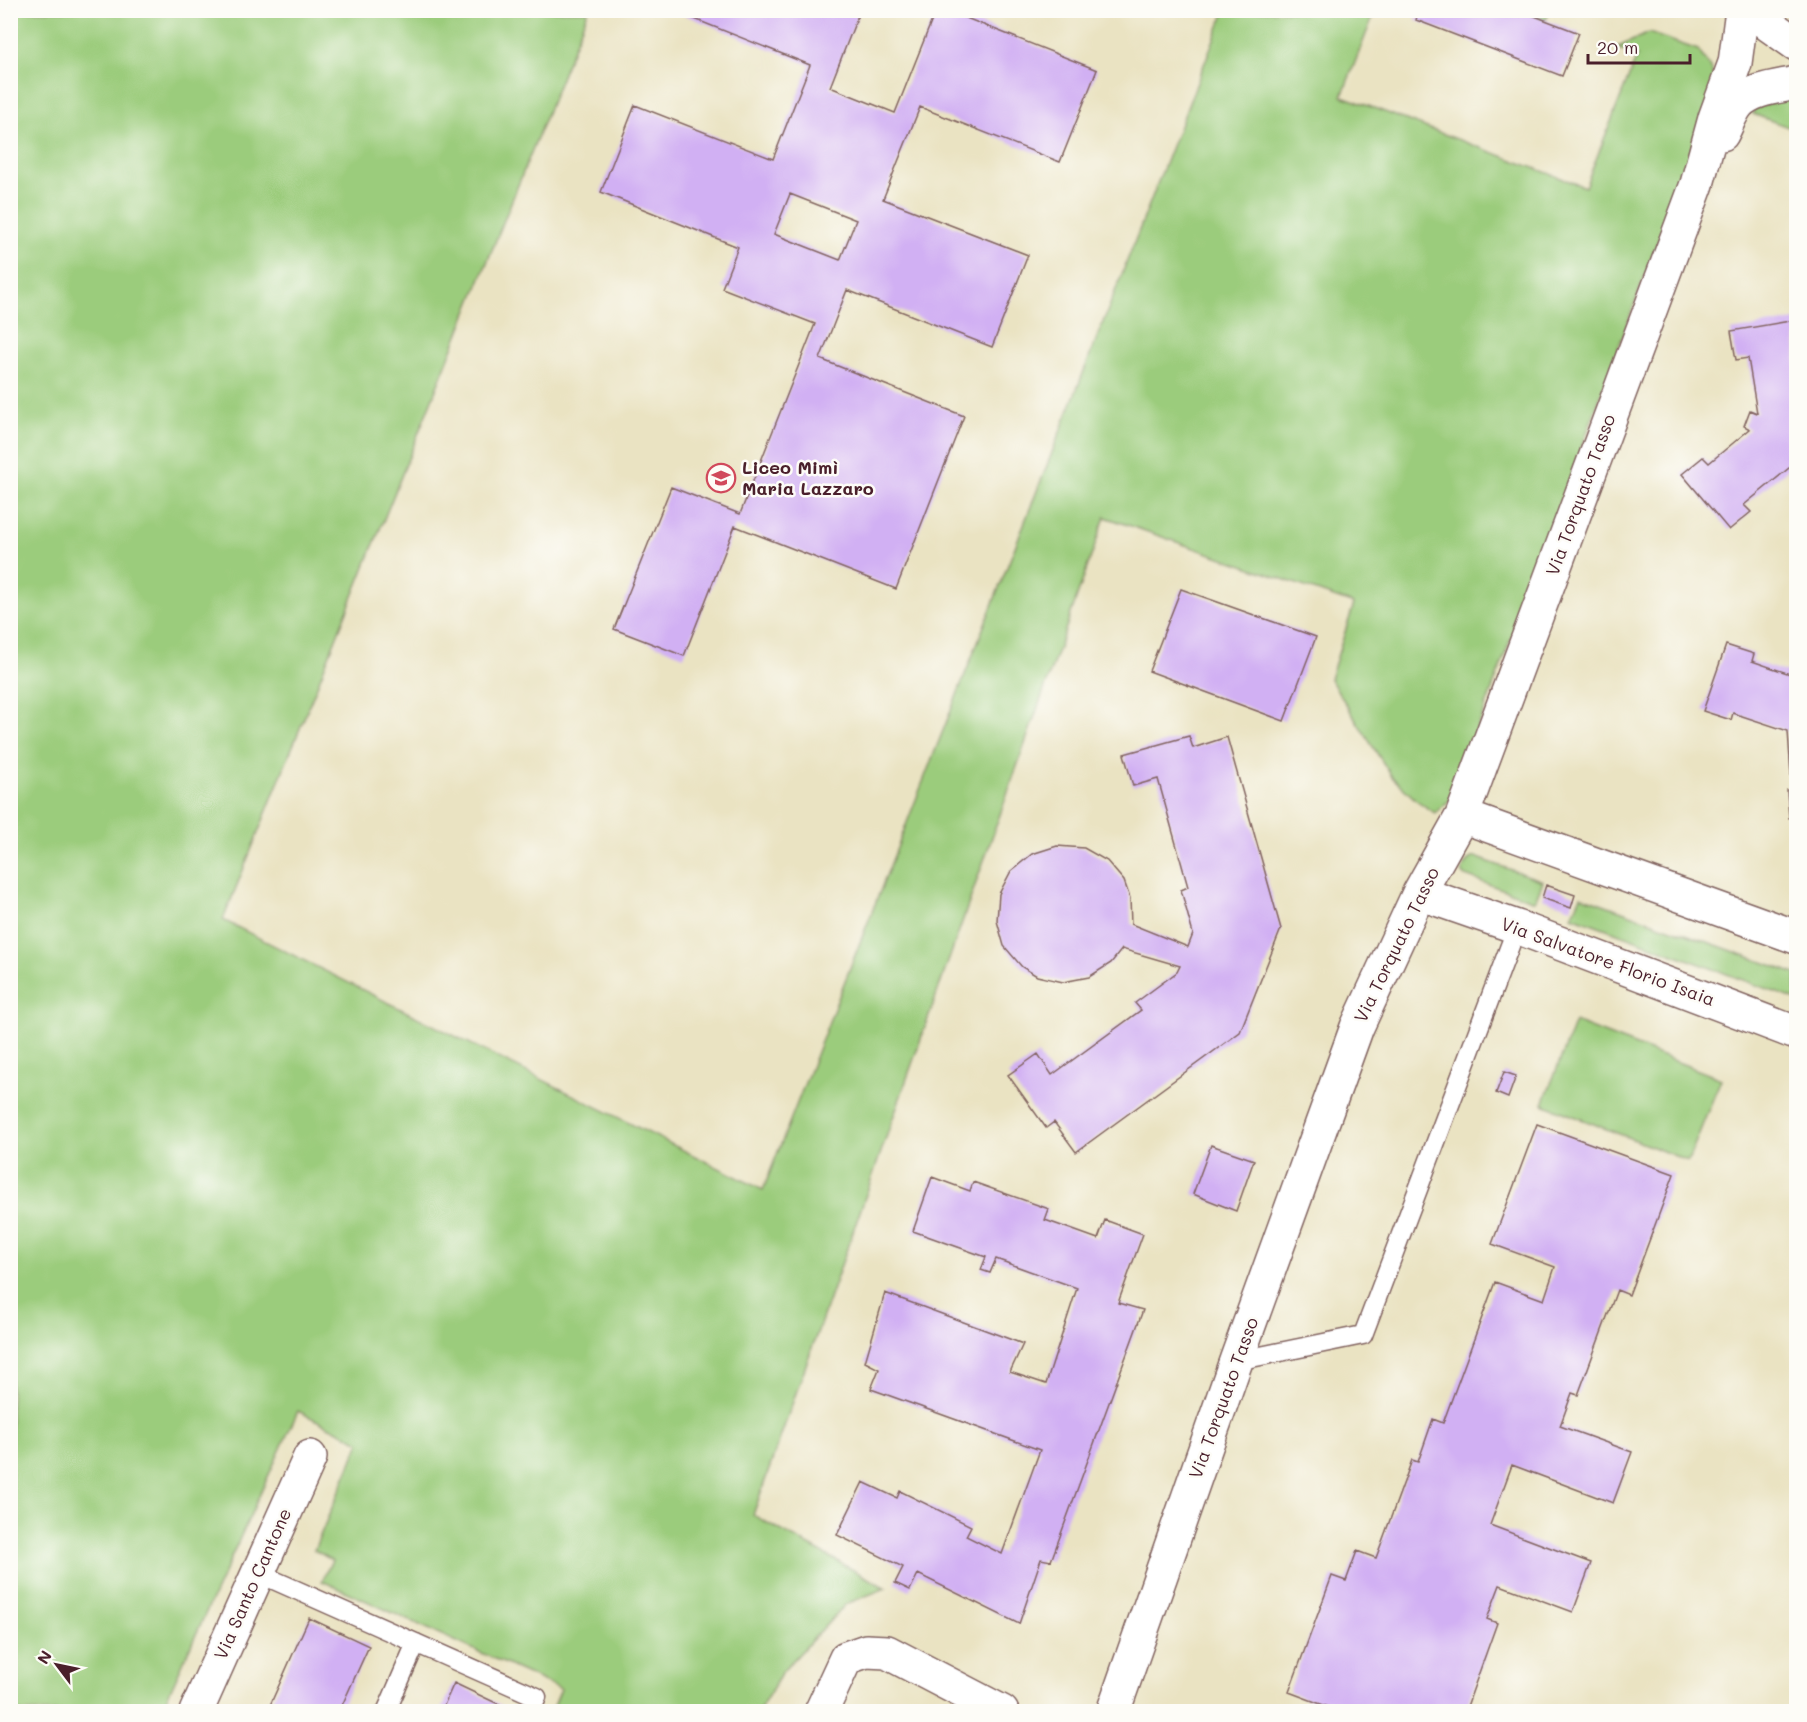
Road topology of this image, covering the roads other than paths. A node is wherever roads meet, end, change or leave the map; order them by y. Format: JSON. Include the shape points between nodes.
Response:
{"nodes":[{"id":1,"x":1742,"y":10,"type":"edge"},
{"id":2,"x":1753,"y":10,"type":"edge"},
{"id":3,"x":1797,"y":44,"type":"edge"},
{"id":4,"x":1797,"y":83,"type":"edge"},
{"id":5,"x":1697,"y":184,"type":"junction"},
{"id":6,"x":1462,"y":816,"type":"junction"},
{"id":7,"x":1419,"y":893,"type":"junction"},
{"id":8,"x":1516,"y":927,"type":"junction"},
{"id":9,"x":1797,"y":936,"type":"edge"},
{"id":10,"x":1797,"y":1033,"type":"edge"},
{"id":11,"x":1236,"y":1361,"type":"junction"},
{"id":12,"x":310,"y":1457,"type":"dead end"},
{"id":13,"x":258,"y":1573,"type":"junction"},
{"id":14,"x":416,"y":1643,"type":"junction"},
{"id":15,"x":196,"y":1712,"type":"edge"},
{"id":16,"x":386,"y":1712,"type":"edge"},
{"id":17,"x":531,"y":1712,"type":"edge"},
{"id":18,"x":821,"y":1712,"type":"edge"},
{"id":19,"x":1002,"y":1712,"type":"edge"},
{"id":20,"x":1113,"y":1712,"type":"edge"}],
"edges":[{"from":1,"to":5,"type":"street","name":"Via Torquato Tasso","via":[[1735,63],[1714,118]]},
{"from":2,"to":3,"type":"street"},
{"from":4,"to":5,"type":"street","name":"Via Torquato Tasso","via":[[1760,91],[1737,105]]},
{"from":5,"to":6,"type":"street","name":"Via Torquato Tasso"},
{"from":6,"to":7,"type":"street","name":"Via Torquato Tasso"},
{"from":6,"to":9,"type":"street"},
{"from":7,"to":8,"type":"street","name":"Via Salvatore Florio Isaia"},
{"from":7,"to":11,"type":"street","name":"Via Torquato Tasso","via":[[1358,1027]]},
{"from":8,"to":10,"type":"street","name":"Via Salvatore Florio Isaia"},
{"from":8,"to":11,"type":"lane","via":[[1363,1335]]},
{"from":11,"to":20,"type":"street","name":"Via Torquato Tasso"},
{"from":12,"to":13,"type":"street","name":"Via Santo Cantone"},
{"from":13,"to":14,"type":"lane"},
{"from":13,"to":15,"type":"street","name":"Via Santo Cantone"},
{"from":14,"to":16,"type":"lane"},
{"from":14,"to":17,"type":"lane","via":[[537,1697]]},
{"from":18,"to":19,"type":"street","via":[[846,1658],[867,1651],[887,1652]]}]}
